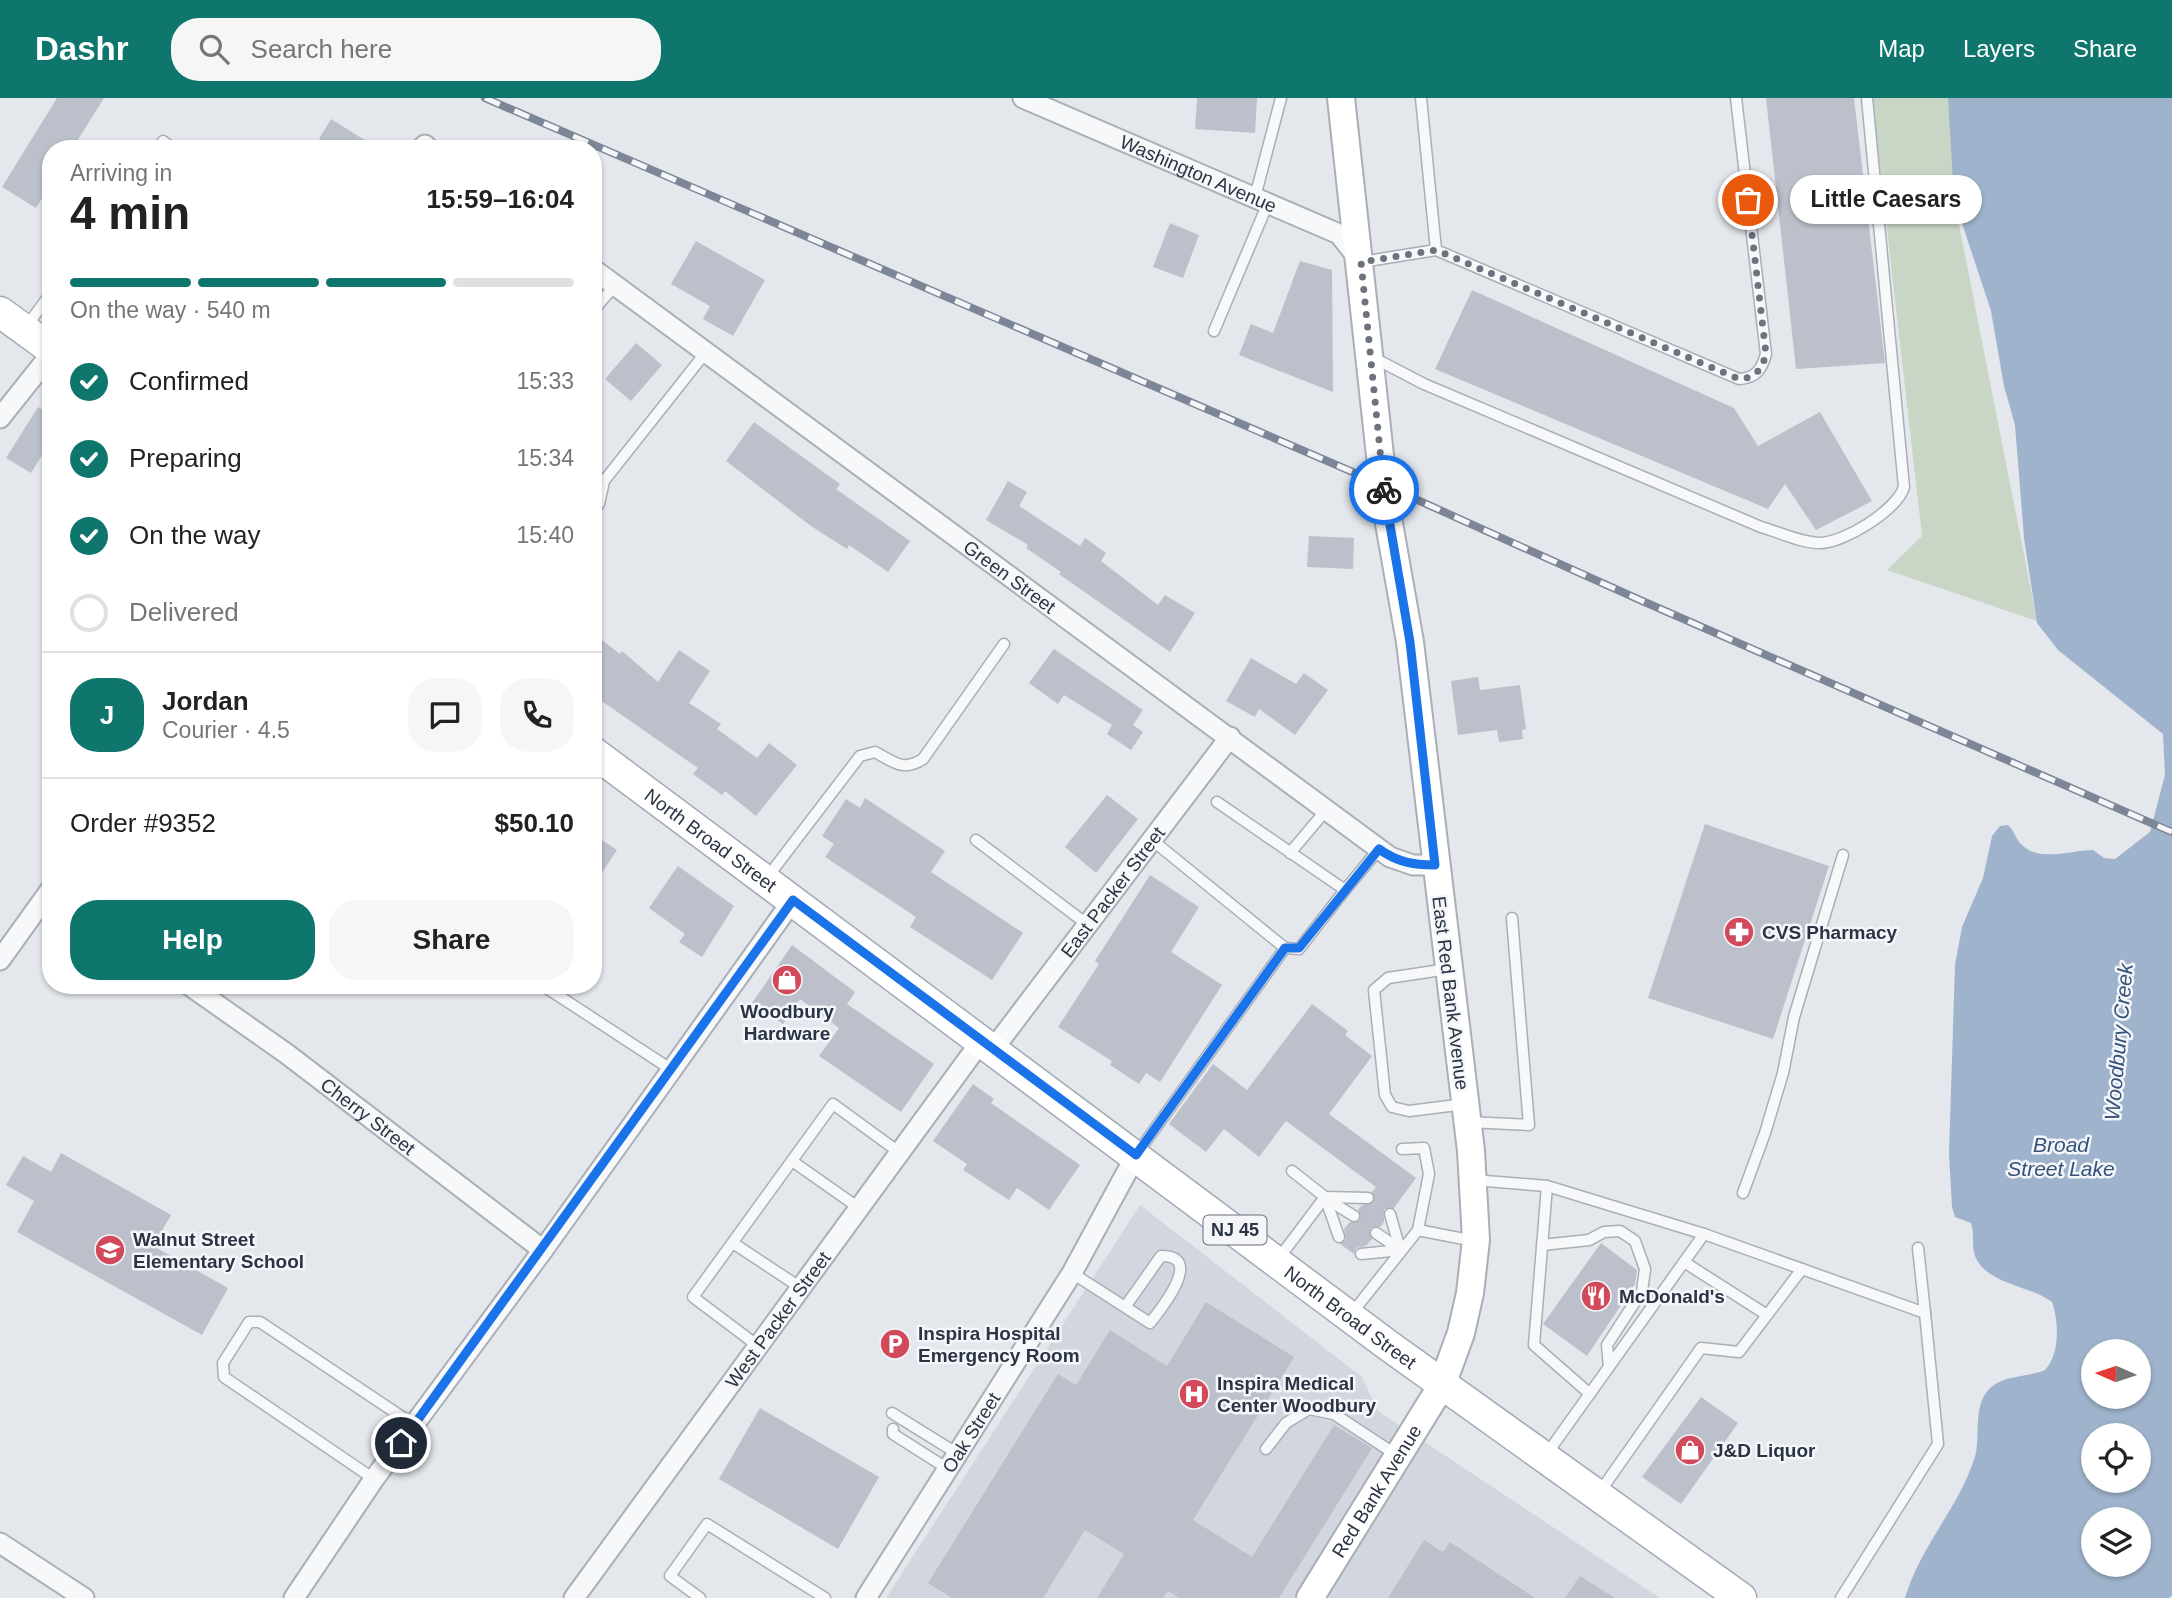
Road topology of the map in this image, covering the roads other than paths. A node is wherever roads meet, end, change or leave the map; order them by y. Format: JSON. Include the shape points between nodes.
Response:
{"nodes":[{"id":1,"x":1023,"y":98,"type":"edge"},
{"id":2,"x":1281,"y":98,"type":"edge"},
{"id":3,"x":1341,"y":98,"type":"edge"},
{"id":4,"x":1421,"y":98,"type":"edge"},
{"id":5,"x":1736,"y":98,"type":"edge"},
{"id":6,"x":1867,"y":98,"type":"edge"},
{"id":7,"x":1261,"y":200,"type":"junction"},
{"id":8,"x":1436,"y":250,"type":"junction"},
{"id":9,"x":1361,"y":262,"type":"junction"},
{"id":10,"x":602,"y":276,"type":"edge"},
{"id":11,"x":615,"y":285,"type":"junction"},
{"id":12,"x":602,"y":300,"type":"edge"},
{"id":13,"x":42,"y":305,"type":"edge"},
{"id":14,"x":0,"y":312,"type":"edge"},
{"id":15,"x":24,"y":330,"type":"junction"},
{"id":16,"x":1214,"y":331,"type":"dead end"},
{"id":17,"x":42,"y":344,"type":"edge"},
{"id":18,"x":706,"y":352,"type":"junction"},
{"id":19,"x":1370,"y":356,"type":"junction"},
{"id":20,"x":42,"y":363,"type":"edge"},
{"id":21,"x":0,"y":418,"type":"edge"},
{"id":22,"x":602,"y":490,"type":"edge"},
{"id":23,"x":1004,"y":644,"type":"dead end"},
{"id":24,"x":1230,"y":737,"type":"junction"},
{"id":25,"x":602,"y":759,"type":"edge"},
{"id":26,"x":1217,"y":802,"type":"dead end"},
{"id":27,"x":1327,"y":810,"type":"junction"},
{"id":28,"x":976,"y":840,"type":"dead end"},
{"id":29,"x":1152,"y":840,"type":"junction"},
{"id":30,"x":1379,"y":849,"type":"junction"},
{"id":31,"x":1290,"y":853,"type":"junction"},
{"id":32,"x":1843,"y":855,"type":"dead end"},
{"id":33,"x":1435,"y":865,"type":"junction"},
{"id":34,"x":766,"y":880,"type":"junction"},
{"id":35,"x":1345,"y":890,"type":"junction"},
{"id":36,"x":793,"y":900,"type":"junction"},
{"id":37,"x":42,"y":902,"type":"edge"},
{"id":38,"x":1512,"y":918,"type":"dead end"},
{"id":39,"x":1089,"y":925,"type":"junction"},
{"id":40,"x":1285,"y":948,"type":"junction"},
{"id":41,"x":0,"y":960,"type":"edge"},
{"id":42,"x":1448,"y":969,"type":"junction"},
{"id":43,"x":207,"y":994,"type":"edge"},
{"id":44,"x":556,"y":994,"type":"edge"},
{"id":45,"x":988,"y":1044,"type":"junction"},
{"id":46,"x":672,"y":1070,"type":"junction"},
{"id":47,"x":1466,"y":1113,"type":"junction"},
{"id":48,"x":1402,"y":1149,"type":"dead end"},
{"id":49,"x":900,"y":1153,"type":"junction"},
{"id":50,"x":1136,"y":1155,"type":"junction"},
{"id":51,"x":792,"y":1161,"type":"junction"},
{"id":52,"x":1292,"y":1171,"type":"dead end"},
{"id":53,"x":1473,"y":1180,"type":"junction"},
{"id":54,"x":1547,"y":1186,"type":"junction"},
{"id":55,"x":1743,"y":1192,"type":"dead end"},
{"id":56,"x":1325,"y":1197,"type":"junction"},
{"id":57,"x":1368,"y":1198,"type":"dead end"},
{"id":58,"x":859,"y":1208,"type":"junction"},
{"id":59,"x":1390,"y":1214,"type":"dead end"},
{"id":60,"x":1354,"y":1216,"type":"dead end"},
{"id":61,"x":1418,"y":1230,"type":"junction"},
{"id":62,"x":1376,"y":1233,"type":"dead end"},
{"id":63,"x":1704,"y":1234,"type":"junction"},
{"id":64,"x":1339,"y":1237,"type":"dead end"},
{"id":65,"x":1476,"y":1241,"type":"junction"},
{"id":66,"x":733,"y":1243,"type":"junction"},
{"id":67,"x":1542,"y":1245,"type":"junction"},
{"id":68,"x":1918,"y":1248,"type":"dead end"},
{"id":69,"x":543,"y":1250,"type":"junction"},
{"id":70,"x":1401,"y":1250,"type":"junction"},
{"id":71,"x":1361,"y":1254,"type":"dead end"},
{"id":72,"x":1276,"y":1261,"type":"junction"},
{"id":73,"x":1684,"y":1262,"type":"junction"},
{"id":74,"x":1802,"y":1269,"type":"junction"},
{"id":75,"x":1072,"y":1273,"type":"junction"},
{"id":76,"x":801,"y":1288,"type":"junction"},
{"id":77,"x":1125,"y":1307,"type":"junction"},
{"id":78,"x":1925,"y":1313,"type":"junction"},
{"id":79,"x":1767,"y":1315,"type":"junction"},
{"id":80,"x":1349,"y":1316,"type":"junction"},
{"id":81,"x":758,"y":1346,"type":"junction"},
{"id":82,"x":1609,"y":1367,"type":"junction"},
{"id":83,"x":1443,"y":1385,"type":"junction"},
{"id":84,"x":1590,"y":1394,"type":"junction"},
{"id":85,"x":892,"y":1413,"type":"dead end"},
{"id":86,"x":414,"y":1425,"type":"junction"},
{"id":87,"x":893,"y":1429,"type":"dead end"},
{"id":88,"x":1266,"y":1449,"type":"dead end"},
{"id":89,"x":1398,"y":1456,"type":"junction"},
{"id":90,"x":1544,"y":1458,"type":"junction"},
{"id":91,"x":953,"y":1461,"type":"junction"},
{"id":92,"x":374,"y":1479,"type":"junction"},
{"id":93,"x":1597,"y":1496,"type":"junction"},
{"id":94,"x":0,"y":1543,"type":"edge"},
{"id":95,"x":84,"y":1598,"type":"edge"},
{"id":96,"x":294,"y":1598,"type":"edge"},
{"id":97,"x":574,"y":1598,"type":"edge"},
{"id":98,"x":700,"y":1598,"type":"edge"},
{"id":99,"x":825,"y":1598,"type":"edge"},
{"id":100,"x":866,"y":1598,"type":"edge"},
{"id":101,"x":1311,"y":1598,"type":"edge"},
{"id":102,"x":1741,"y":1598,"type":"edge"},
{"id":103,"x":1841,"y":1598,"type":"edge"}],
"edges":[{"from":1,"to":7,"type":"street","name":"Washington Avenue"},
{"from":2,"to":7,"type":"lane"},
{"from":3,"to":9,"type":"street","name":"East Red Bank Avenue"},
{"from":4,"to":8,"type":"lane"},
{"from":5,"to":8,"type":"lane","via":[[1766,354],[1763,366],[1748,379]]},
{"from":6,"to":19,"type":"lane","via":[[1904,487],[1885,510],[1844,537],[1817,543],[1761,527],[1424,384]]},
{"from":7,"to":9,"type":"street","name":"Washington Avenue","via":[[1339,234]]},
{"from":7,"to":16,"type":"lane"},
{"from":8,"to":9,"type":"lane"},
{"from":9,"to":19,"type":"street","name":"East Red Bank Avenue"},
{"from":10,"to":11,"type":"street","name":"Green Street"},
{"from":11,"to":12,"type":"lane"},
{"from":11,"to":18,"type":"street","name":"Green Street"},
{"from":13,"to":15,"type":"lane"},
{"from":14,"to":15,"type":"main road"},
{"from":15,"to":17,"type":"main road"},
{"from":18,"to":22,"type":"lane","via":[[604,481]]},
{"from":18,"to":24,"type":"street","name":"Green Street"},
{"from":19,"to":33,"type":"street","name":"East Red Bank Avenue"},
{"from":20,"to":21,"type":"street"},
{"from":23,"to":34,"type":"lane","via":[[923,760],[900,767],[875,752],[860,755]]},
{"from":24,"to":27,"type":"street","name":"Green Street"},
{"from":24,"to":29,"type":"street","name":"East Packer Street"},
{"from":25,"to":34,"type":"main road","name":"North Broad Street","number":"NJ 45"},
{"from":26,"to":31,"type":"lane"},
{"from":27,"to":30,"type":"street","name":"Green Street"},
{"from":27,"to":31,"type":"lane"},
{"from":28,"to":39,"type":"lane"},
{"from":29,"to":39,"type":"street","name":"East Packer Street"},
{"from":29,"to":40,"type":"lane"},
{"from":30,"to":33,"type":"street","name":"Green Street","via":[[1413,865]]},
{"from":30,"to":35,"type":"lane"},
{"from":31,"to":35,"type":"lane"},
{"from":32,"to":55,"type":"lane","via":[[1794,1017],[1783,1073]]},
{"from":33,"to":42,"type":"street","name":"East Red Bank Avenue"},
{"from":34,"to":36,"type":"main road","name":"North Broad Street","number":"NJ 45"},
{"from":35,"to":40,"type":"lane","via":[[1299,948]]},
{"from":36,"to":45,"type":"main road","name":"North Broad Street","number":"NJ 45"},
{"from":36,"to":46,"type":"street"},
{"from":37,"to":41,"type":"street"},
{"from":38,"to":47,"type":"lane","via":[[1529,1125]]},
{"from":39,"to":45,"type":"street","name":"East Packer Street"},
{"from":40,"to":50,"type":"lane"},
{"from":42,"to":47,"type":"street","name":"East Red Bank Avenue"},
{"from":42,"to":47,"type":"lane","via":[[1388,978],[1374,990],[1385,1095],[1392,1107],[1409,1111]]},
{"from":43,"to":69,"type":"street","name":"Cherry Street"},
{"from":44,"to":46,"type":"lane"},
{"from":45,"to":49,"type":"street","name":"West Packer Street"},
{"from":45,"to":50,"type":"main road","name":"North Broad Street","number":"NJ 45"},
{"from":46,"to":69,"type":"street"},
{"from":47,"to":53,"type":"street","name":"East Red Bank Avenue"},
{"from":48,"to":61,"type":"lane","via":[[1424,1148],[1429,1174]]},
{"from":49,"to":51,"type":"lane","via":[[833,1104]]},
{"from":49,"to":58,"type":"street","name":"West Packer Street"},
{"from":50,"to":72,"type":"main road","name":"North Broad Street","number":"NJ 45"},
{"from":50,"to":75,"type":"street","name":"Oak Street"},
{"from":51,"to":58,"type":"lane"},
{"from":51,"to":66,"type":"lane"},
{"from":52,"to":56,"type":"lane"},
{"from":53,"to":54,"type":"lane"},
{"from":53,"to":65,"type":"street","name":"East Red Bank Avenue"},
{"from":54,"to":63,"type":"lane"},
{"from":54,"to":67,"type":"lane"},
{"from":56,"to":57,"type":"lane"},
{"from":56,"to":60,"type":"lane"},
{"from":56,"to":64,"type":"lane"},
{"from":56,"to":72,"type":"lane"},
{"from":58,"to":76,"type":"street","name":"West Packer Street"},
{"from":59,"to":70,"type":"lane"},
{"from":61,"to":65,"type":"lane"},
{"from":61,"to":70,"type":"lane"},
{"from":62,"to":70,"type":"lane"},
{"from":63,"to":73,"type":"lane"},
{"from":63,"to":74,"type":"lane"},
{"from":65,"to":83,"type":"street","name":"East Red Bank Avenue","via":[[1461,1333]]},
{"from":66,"to":76,"type":"lane"},
{"from":66,"to":81,"type":"lane","via":[[693,1297]]},
{"from":67,"to":82,"type":"lane","via":[[1620,1231],[1635,1241],[1645,1269],[1642,1291],[1607,1345]]},
{"from":67,"to":84,"type":"lane","via":[[1534,1345]]},
{"from":68,"to":78,"type":"lane"},
{"from":69,"to":86,"type":"street"},
{"from":70,"to":71,"type":"lane"},
{"from":70,"to":80,"type":"lane"},
{"from":72,"to":80,"type":"main road","name":"North Broad Street","number":"NJ 45"},
{"from":73,"to":79,"type":"lane"},
{"from":73,"to":82,"type":"lane"},
{"from":74,"to":78,"type":"lane"},
{"from":74,"to":79,"type":"lane"},
{"from":75,"to":77,"type":"lane"},
{"from":75,"to":91,"type":"street","name":"Oak Street"},
{"from":76,"to":81,"type":"street","name":"West Packer Street"},
{"from":77,"to":77,"type":"lane","via":[[1150,1323],[1179,1279],[1179,1261],[1161,1256]]},
{"from":78,"to":103,"type":"lane","via":[[1938,1444]]},
{"from":79,"to":93,"type":"lane","via":[[1739,1352],[1701,1348]]},
{"from":80,"to":83,"type":"main road","name":"North Broad Street","number":"NJ 45"},
{"from":81,"to":97,"type":"street","name":"West Packer Street"},
{"from":82,"to":84,"type":"lane"},
{"from":83,"to":89,"type":"street","name":"Red Bank Avenue"},
{"from":83,"to":90,"type":"main road","name":"North Broad Street","number":"NJ 45"},
{"from":84,"to":90,"type":"lane"},
{"from":85,"to":91,"type":"lane"},
{"from":86,"to":92,"type":"street"},
{"from":86,"to":92,"type":"lane","via":[[260,1322],[248,1322],[223,1363],[224,1377]]},
{"from":87,"to":91,"type":"lane","via":[[893,1434]]},
{"from":88,"to":89,"type":"lane","via":[[1286,1423],[1310,1409],[1334,1414]]},
{"from":89,"to":101,"type":"street","name":"Red Bank Avenue"},
{"from":90,"to":93,"type":"main road","name":"North Broad Street","number":"NJ 45"},
{"from":91,"to":100,"type":"street","name":"Oak Street"},
{"from":92,"to":96,"type":"street"},
{"from":93,"to":102,"type":"main road","name":"North Broad Street","number":"NJ 45"},
{"from":94,"to":95,"type":"street"},
{"from":98,"to":99,"type":"lane","via":[[670,1576],[707,1524]]}]}
